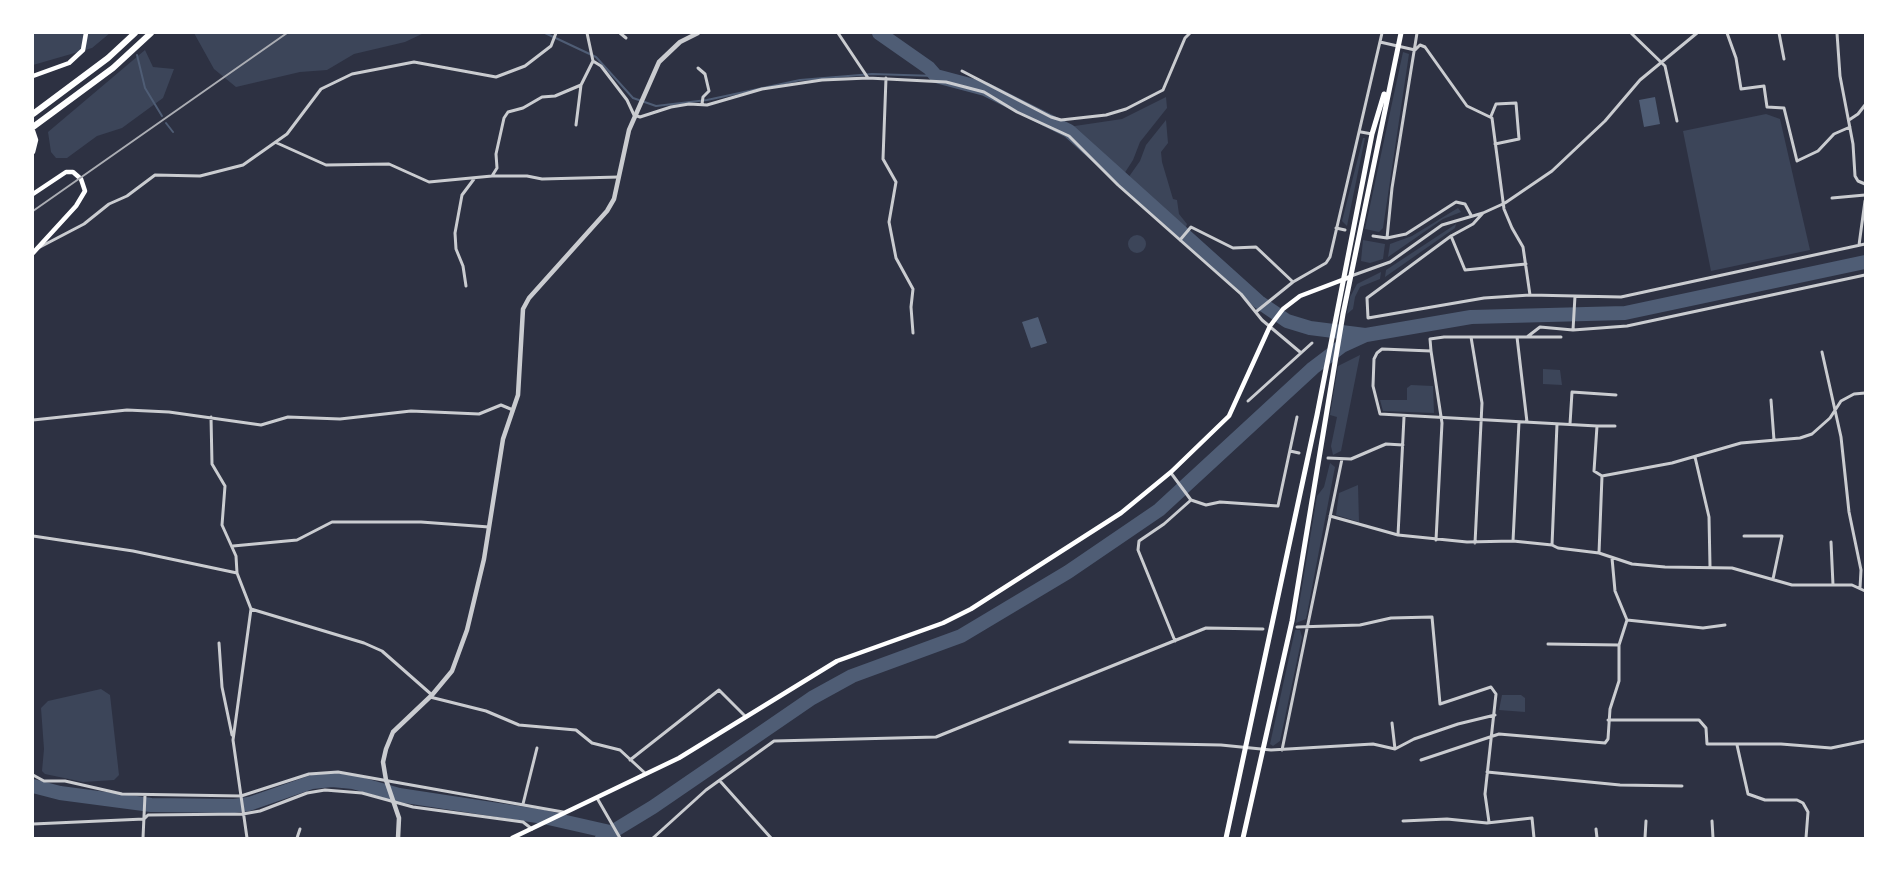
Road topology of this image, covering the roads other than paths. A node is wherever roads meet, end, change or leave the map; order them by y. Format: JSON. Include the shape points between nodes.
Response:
{"nodes":[{"id":1,"x":86,"y":33,"type":"edge"},
{"id":2,"x":135,"y":33,"type":"edge"},
{"id":3,"x":556,"y":33,"type":"edge"},
{"id":4,"x":587,"y":33,"type":"edge"},
{"id":5,"x":620,"y":33,"type":"edge"},
{"id":6,"x":698,"y":33,"type":"edge"},
{"id":7,"x":838,"y":33,"type":"edge"},
{"id":8,"x":1190,"y":33,"type":"edge"},
{"id":9,"x":1382,"y":33,"type":"edge"},
{"id":10,"x":1401,"y":33,"type":"edge"},
{"id":11,"x":1417,"y":33,"type":"edge"},
{"id":12,"x":1631,"y":33,"type":"edge"},
{"id":13,"x":1697,"y":33,"type":"edge"},
{"id":14,"x":1727,"y":33,"type":"edge"},
{"id":15,"x":1779,"y":33,"type":"edge"},
{"id":16,"x":1837,"y":33,"type":"edge"},
{"id":17,"x":148,"y":35,"type":"edge"},
{"id":18,"x":626,"y":38,"type":"dead end"},
{"id":19,"x":1380,"y":42,"type":"junction"},
{"id":20,"x":1398,"y":45,"type":"junction"},
{"id":21,"x":1415,"y":50,"type":"junction"},
{"id":22,"x":1396,"y":55,"type":"junction"},
{"id":23,"x":1784,"y":59,"type":"dead end"},
{"id":24,"x":593,"y":60,"type":"junction"},
{"id":25,"x":1660,"y":62,"type":"junction"},
{"id":26,"x":698,"y":68,"type":"dead end"},
{"id":27,"x":962,"y":71,"type":"dead end"},
{"id":28,"x":33,"y":76,"type":"edge"},
{"id":29,"x":868,"y":77,"type":"junction"},
{"id":30,"x":886,"y":78,"type":"junction"},
{"id":31,"x":581,"y":85,"type":"junction"},
{"id":32,"x":702,"y":104,"type":"junction"},
{"id":33,"x":1865,"y":105,"type":"edge"},
{"id":34,"x":33,"y":114,"type":"edge"},
{"id":35,"x":634,"y":115,"type":"junction"},
{"id":36,"x":1491,"y":116,"type":"junction"},
{"id":37,"x":1849,"y":120,"type":"junction"},
{"id":38,"x":1677,"y":121,"type":"dead end"},
{"id":39,"x":576,"y":125,"type":"dead end"},
{"id":40,"x":1850,"y":127,"type":"junction"},
{"id":41,"x":33,"y":129,"type":"edge"},
{"id":42,"x":1361,"y":132,"type":"junction"},
{"id":43,"x":1372,"y":134,"type":"junction"},
{"id":44,"x":277,"y":143,"type":"junction"},
{"id":45,"x":1495,"y":144,"type":"junction"},
{"id":46,"x":33,"y":152,"type":"edge"},
{"id":47,"x":492,"y":176,"type":"junction"},
{"id":48,"x":619,"y":177,"type":"junction"},
{"id":49,"x":474,"y":179,"type":"junction"},
{"id":50,"x":1865,"y":184,"type":"edge"},
{"id":51,"x":33,"y":194,"type":"edge"},
{"id":52,"x":1865,"y":195,"type":"edge"},
{"id":53,"x":1832,"y":198,"type":"dead end"},
{"id":54,"x":1865,"y":201,"type":"edge"},
{"id":55,"x":1505,"y":203,"type":"junction"},
{"id":56,"x":1483,"y":213,"type":"junction"},
{"id":57,"x":1471,"y":215,"type":"junction"},
{"id":58,"x":1336,"y":228,"type":"junction"},
{"id":59,"x":1345,"y":230,"type":"dead end"},
{"id":60,"x":1373,"y":236,"type":"dead end"},
{"id":61,"x":1451,"y":236,"type":"junction"},
{"id":62,"x":1388,"y":238,"type":"junction"},
{"id":63,"x":1182,"y":239,"type":"junction"},
{"id":64,"x":1865,"y":244,"type":"edge"},
{"id":65,"x":1859,"y":245,"type":"junction"},
{"id":66,"x":38,"y":247,"type":"junction"},
{"id":67,"x":33,"y":253,"type":"edge"},
{"id":68,"x":1526,"y":264,"type":"junction"},
{"id":69,"x":1865,"y":275,"type":"edge"},
{"id":70,"x":1350,"y":277,"type":"junction"},
{"id":71,"x":1342,"y":279,"type":"junction"},
{"id":72,"x":1293,"y":282,"type":"junction"},
{"id":73,"x":466,"y":286,"type":"dead end"},
{"id":74,"x":1530,"y":295,"type":"junction"},
{"id":75,"x":1575,"y":295,"type":"junction"},
{"id":76,"x":1258,"y":310,"type":"junction"},
{"id":77,"x":1339,"y":314,"type":"junction"},
{"id":78,"x":1270,"y":326,"type":"junction"},
{"id":79,"x":1573,"y":330,"type":"junction"},
{"id":80,"x":913,"y":333,"type":"dead end"},
{"id":81,"x":1471,"y":337,"type":"junction"},
{"id":82,"x":1517,"y":337,"type":"junction"},
{"id":83,"x":1527,"y":337,"type":"junction"},
{"id":84,"x":1561,"y":337,"type":"dead end"},
{"id":85,"x":1312,"y":343,"type":"dead end"},
{"id":86,"x":1431,"y":351,"type":"junction"},
{"id":87,"x":1822,"y":351,"type":"dead end"},
{"id":88,"x":1300,"y":352,"type":"junction"},
{"id":89,"x":1865,"y":393,"type":"edge"},
{"id":90,"x":1616,"y":395,"type":"dead end"},
{"id":91,"x":1770,"y":400,"type":"dead end"},
{"id":92,"x":1248,"y":402,"type":"dead end"},
{"id":93,"x":513,"y":410,"type":"junction"},
{"id":94,"x":1835,"y":411,"type":"junction"},
{"id":95,"x":1404,"y":416,"type":"junction"},
{"id":96,"x":211,"y":417,"type":"junction"},
{"id":97,"x":1298,"y":417,"type":"dead end"},
{"id":98,"x":1441,"y":418,"type":"junction"},
{"id":99,"x":33,"y":420,"type":"edge"},
{"id":100,"x":1481,"y":420,"type":"junction"},
{"id":101,"x":1519,"y":422,"type":"junction"},
{"id":102,"x":1527,"y":422,"type":"junction"},
{"id":103,"x":1557,"y":424,"type":"junction"},
{"id":104,"x":1570,"y":424,"type":"junction"},
{"id":105,"x":1597,"y":426,"type":"junction"},
{"id":106,"x":1615,"y":426,"type":"dead end"},
{"id":107,"x":1774,"y":440,"type":"junction"},
{"id":108,"x":1403,"y":445,"type":"junction"},
{"id":109,"x":1290,"y":451,"type":"junction"},
{"id":110,"x":1299,"y":453,"type":"dead end"},
{"id":111,"x":1695,"y":457,"type":"junction"},
{"id":112,"x":1328,"y":458,"type":"dead end"},
{"id":113,"x":1342,"y":459,"type":"junction"},
{"id":114,"x":1171,"y":472,"type":"junction"},
{"id":115,"x":1602,"y":476,"type":"junction"},
{"id":116,"x":1191,"y":499,"type":"junction"},
{"id":117,"x":1330,"y":516,"type":"junction"},
{"id":118,"x":490,"y":527,"type":"junction"},
{"id":119,"x":1398,"y":535,"type":"junction"},
{"id":120,"x":33,"y":536,"type":"edge"},
{"id":121,"x":1744,"y":536,"type":"dead end"},
{"id":122,"x":1436,"y":540,"type":"junction"},
{"id":123,"x":1513,"y":541,"type":"junction"},
{"id":124,"x":1831,"y":542,"type":"dead end"},
{"id":125,"x":1475,"y":543,"type":"junction"},
{"id":126,"x":1552,"y":545,"type":"junction"},
{"id":127,"x":232,"y":546,"type":"junction"},
{"id":128,"x":1599,"y":553,"type":"junction"},
{"id":129,"x":1612,"y":558,"type":"junction"},
{"id":130,"x":1710,"y":566,"type":"junction"},
{"id":131,"x":237,"y":573,"type":"junction"},
{"id":132,"x":1773,"y":579,"type":"junction"},
{"id":133,"x":1833,"y":585,"type":"junction"},
{"id":134,"x":1860,"y":588,"type":"junction"},
{"id":135,"x":1865,"y":591,"type":"edge"},
{"id":136,"x":251,"y":609,"type":"junction"},
{"id":137,"x":1627,"y":620,"type":"junction"},
{"id":138,"x":1308,"y":625,"type":"junction"},
{"id":139,"x":1725,"y":625,"type":"dead end"},
{"id":140,"x":1297,"y":627,"type":"dead end"},
{"id":141,"x":1263,"y":629,"type":"dead end"},
{"id":142,"x":1174,"y":640,"type":"junction"},
{"id":143,"x":219,"y":643,"type":"dead end"},
{"id":144,"x":1548,"y":644,"type":"dead end"},
{"id":145,"x":1619,"y":645,"type":"junction"},
{"id":146,"x":431,"y":696,"type":"junction"},
{"id":147,"x":1495,"y":715,"type":"junction"},
{"id":148,"x":746,"y":717,"type":"junction"},
{"id":149,"x":1608,"y":720,"type":"junction"},
{"id":150,"x":1392,"y":723,"type":"dead end"},
{"id":151,"x":1492,"y":736,"type":"junction"},
{"id":152,"x":233,"y":740,"type":"junction"},
{"id":153,"x":1865,"y":741,"type":"edge"},
{"id":154,"x":1070,"y":742,"type":"dead end"},
{"id":155,"x":1737,"y":745,"type":"junction"},
{"id":156,"x":537,"y":748,"type":"dead end"},
{"id":157,"x":1248,"y":748,"type":"junction"},
{"id":158,"x":1264,"y":749,"type":"junction"},
{"id":159,"x":1282,"y":750,"type":"junction"},
{"id":160,"x":1395,"y":750,"type":"junction"},
{"id":161,"x":630,"y":760,"type":"junction"},
{"id":162,"x":1421,"y":760,"type":"dead end"},
{"id":163,"x":1487,"y":772,"type":"junction"},
{"id":164,"x":33,"y":775,"type":"edge"},
{"id":165,"x":648,"y":775,"type":"junction"},
{"id":166,"x":720,"y":781,"type":"junction"},
{"id":167,"x":387,"y":783,"type":"junction"},
{"id":168,"x":1682,"y":786,"type":"dead end"},
{"id":169,"x":145,"y":796,"type":"junction"},
{"id":170,"x":242,"y":797,"type":"junction"},
{"id":171,"x":597,"y":798,"type":"junction"},
{"id":172,"x":393,"y":801,"type":"junction"},
{"id":173,"x":524,"y":804,"type":"junction"},
{"id":174,"x":243,"y":813,"type":"junction"},
{"id":175,"x":562,"y":813,"type":"junction"},
{"id":176,"x":144,"y":819,"type":"junction"},
{"id":177,"x":1403,"y":821,"type":"dead end"},
{"id":178,"x":1646,"y":821,"type":"dead end"},
{"id":179,"x":1712,"y":821,"type":"dead end"},
{"id":180,"x":1489,"y":822,"type":"junction"},
{"id":181,"x":33,"y":824,"type":"edge"},
{"id":182,"x":300,"y":829,"type":"dead end"},
{"id":183,"x":532,"y":829,"type":"junction"},
{"id":184,"x":1596,"y":829,"type":"dead end"},
{"id":185,"x":143,"y":838,"type":"edge"},
{"id":186,"x":247,"y":838,"type":"edge"},
{"id":187,"x":297,"y":838,"type":"edge"},
{"id":188,"x":398,"y":838,"type":"edge"},
{"id":189,"x":512,"y":838,"type":"edge"},
{"id":190,"x":620,"y":838,"type":"edge"},
{"id":191,"x":653,"y":838,"type":"edge"},
{"id":192,"x":771,"y":838,"type":"edge"},
{"id":193,"x":1226,"y":838,"type":"edge"},
{"id":194,"x":1242,"y":838,"type":"edge"},
{"id":195,"x":1534,"y":838,"type":"edge"},
{"id":196,"x":1597,"y":838,"type":"edge"},
{"id":197,"x":1645,"y":838,"type":"edge"},
{"id":198,"x":1713,"y":838,"type":"edge"},
{"id":199,"x":1806,"y":838,"type":"edge"}],
"edges":[{"from":1,"to":28,"type":"main road","via":[[82,50],[69,63]]},
{"from":2,"to":34,"type":"highway"},
{"from":3,"to":44,"type":"street","via":[[550,46],[525,66],[496,77],[414,62],[352,74],[317,92]]},
{"from":4,"to":24,"type":"street"},
{"from":5,"to":18,"type":"street"},
{"from":6,"to":35,"type":"street","via":[[668,51],[659,62]]},
{"from":7,"to":29,"type":"street"},
{"from":8,"to":27,"type":"street","via":[[1163,90],[1119,112],[1061,120]]},
{"from":9,"to":19,"type":"street"},
{"from":10,"to":20,"type":"highway"},
{"from":11,"to":21,"type":"street"},
{"from":12,"to":25,"type":"street"},
{"from":13,"to":25,"type":"street"},
{"from":14,"to":40,"type":"street","via":[[1741,89],[1764,86],[1767,107],[1784,108],[1797,161]]},
{"from":15,"to":23,"type":"street"},
{"from":16,"to":37,"type":"street"},
{"from":17,"to":41,"type":"highway","via":[[113,68]]},
{"from":19,"to":20,"type":"street"},
{"from":19,"to":42,"type":"street"},
{"from":20,"to":21,"type":"street"},
{"from":20,"to":22,"type":"highway"},
{"from":21,"to":36,"type":"street","via":[[1420,45],[1425,47],[1467,106]]},
{"from":21,"to":62,"type":"street","via":[[1392,188]]},
{"from":22,"to":43,"type":"highway"},
{"from":22,"to":70,"type":"highway"},
{"from":24,"to":31,"type":"street"},
{"from":24,"to":35,"type":"street","via":[[627,100]]},
{"from":25,"to":38,"type":"street","via":[[1665,66]]},
{"from":25,"to":55,"type":"street","via":[[1552,171]]},
{"from":26,"to":32,"type":"street","via":[[705,74],[709,90]]},
{"from":29,"to":30,"type":"street"},
{"from":29,"to":32,"type":"street","via":[[762,89]]},
{"from":30,"to":63,"type":"street","via":[[946,82],[984,92],[1069,136]]},
{"from":30,"to":80,"type":"street","via":[[883,159],[896,182],[890,222],[896,258],[913,289]]},
{"from":31,"to":39,"type":"street"},
{"from":31,"to":47,"type":"street","via":[[508,112]]},
{"from":32,"to":35,"type":"street"},
{"from":33,"to":37,"type":"street"},
{"from":35,"to":48,"type":"street"},
{"from":36,"to":45,"type":"street"},
{"from":36,"to":45,"type":"street","via":[[1496,104],[1516,103],[1519,139]]},
{"from":37,"to":40,"type":"street"},
{"from":40,"to":50,"type":"street","via":[[1855,176]]},
{"from":41,"to":46,"type":"main road"},
{"from":42,"to":43,"type":"street"},
{"from":42,"to":58,"type":"street"},
{"from":43,"to":71,"type":"highway"},
{"from":44,"to":49,"type":"street","via":[[326,165],[389,164],[429,182]]},
{"from":44,"to":66,"type":"street","via":[[237,168],[200,176],[149,177],[84,224]]},
{"from":45,"to":55,"type":"street"},
{"from":47,"to":48,"type":"street"},
{"from":47,"to":49,"type":"street"},
{"from":48,"to":93,"type":"street","via":[[608,211],[523,309],[520,384]]},
{"from":49,"to":73,"type":"street","via":[[462,195],[455,233]]},
{"from":51,"to":66,"type":"main road","via":[[66,172],[81,179],[85,191]]},
{"from":52,"to":53,"type":"street"},
{"from":54,"to":65,"type":"street"},
{"from":55,"to":56,"type":"street"},
{"from":55,"to":68,"type":"street"},
{"from":56,"to":57,"type":"street"},
{"from":56,"to":61,"type":"street","via":[[1473,224]]},
{"from":57,"to":62,"type":"street","via":[[1465,204],[1456,202],[1413,231]]},
{"from":57,"to":70,"type":"street","via":[[1442,225],[1390,262]]},
{"from":58,"to":59,"type":"street"},
{"from":58,"to":72,"type":"street","via":[[1326,263]]},
{"from":60,"to":62,"type":"street"},
{"from":61,"to":68,"type":"street","via":[[1465,270]]},
{"from":61,"to":74,"type":"street","via":[[1367,298],[1368,318],[1484,298]]},
{"from":63,"to":72,"type":"street","via":[[1191,227],[1233,248],[1256,247]]},
{"from":63,"to":76,"type":"street"},
{"from":64,"to":65,"type":"street"},
{"from":65,"to":75,"type":"street","via":[[1621,297]]},
{"from":66,"to":67,"type":"main road"},
{"from":68,"to":74,"type":"street"},
{"from":69,"to":79,"type":"street","via":[[1627,326]]},
{"from":70,"to":71,"type":"main road"},
{"from":70,"to":77,"type":"highway"},
{"from":71,"to":77,"type":"highway"},
{"from":71,"to":78,"type":"main road","via":[[1300,296],[1282,309]]},
{"from":72,"to":76,"type":"street"},
{"from":74,"to":75,"type":"street"},
{"from":75,"to":79,"type":"street"},
{"from":76,"to":78,"type":"street"},
{"from":77,"to":157,"type":"highway"},
{"from":77,"to":158,"type":"highway","via":[[1292,621]]},
{"from":78,"to":88,"type":"street"},
{"from":78,"to":114,"type":"main road","via":[[1229,416]]},
{"from":79,"to":83,"type":"street","via":[[1540,327]]},
{"from":81,"to":82,"type":"street"},
{"from":81,"to":86,"type":"street","via":[[1430,339]]},
{"from":81,"to":100,"type":"street","via":[[1482,403]]},
{"from":82,"to":83,"type":"street"},
{"from":82,"to":102,"type":"street"},
{"from":83,"to":84,"type":"street"},
{"from":85,"to":88,"type":"street"},
{"from":86,"to":95,"type":"street","via":[[1382,349],[1377,353],[1373,386],[1380,414]]},
{"from":86,"to":98,"type":"street"},
{"from":87,"to":94,"type":"street"},
{"from":88,"to":92,"type":"street"},
{"from":89,"to":94,"type":"street","via":[[1845,398]]},
{"from":90,"to":104,"type":"street","via":[[1572,392]]},
{"from":91,"to":107,"type":"street"},
{"from":93,"to":96,"type":"street","via":[[501,405],[479,414],[411,411],[340,419],[288,417],[261,425]]},
{"from":93,"to":118,"type":"street","via":[[503,439]]},
{"from":94,"to":107,"type":"street","via":[[1812,434]]},
{"from":94,"to":134,"type":"street","via":[[1861,570]]},
{"from":95,"to":98,"type":"street"},
{"from":95,"to":108,"type":"street"},
{"from":96,"to":99,"type":"street","via":[[127,410]]},
{"from":96,"to":127,"type":"street","via":[[212,464],[225,486],[222,525]]},
{"from":97,"to":109,"type":"street"},
{"from":98,"to":100,"type":"street"},
{"from":98,"to":122,"type":"street"},
{"from":100,"to":101,"type":"street"},
{"from":100,"to":125,"type":"street"},
{"from":101,"to":102,"type":"street"},
{"from":101,"to":123,"type":"street"},
{"from":102,"to":103,"type":"street"},
{"from":103,"to":104,"type":"street"},
{"from":103,"to":126,"type":"street"},
{"from":104,"to":105,"type":"street"},
{"from":105,"to":106,"type":"street"},
{"from":105,"to":115,"type":"street","via":[[1594,471]]},
{"from":107,"to":111,"type":"street","via":[[1741,443]]},
{"from":108,"to":113,"type":"street","via":[[1386,444]]},
{"from":108,"to":119,"type":"street"},
{"from":109,"to":110,"type":"street"},
{"from":109,"to":116,"type":"street","via":[[1278,506],[1220,502],[1206,506]]},
{"from":111,"to":115,"type":"street"},
{"from":111,"to":130,"type":"street","via":[[1708,517]]},
{"from":112,"to":113,"type":"street"},
{"from":113,"to":117,"type":"street"},
{"from":114,"to":116,"type":"street"},
{"from":114,"to":148,"type":"main road","via":[[1128,508],[971,609],[943,623],[849,655]]},
{"from":115,"to":128,"type":"street"},
{"from":116,"to":142,"type":"street","via":[[1138,541],[1138,550]]},
{"from":117,"to":119,"type":"street"},
{"from":117,"to":138,"type":"street"},
{"from":118,"to":127,"type":"street","via":[[332,522],[297,540]]},
{"from":118,"to":146,"type":"street","via":[[476,598],[459,655],[452,671]]},
{"from":119,"to":122,"type":"street"},
{"from":120,"to":131,"type":"street","via":[[133,551]]},
{"from":121,"to":132,"type":"street","via":[[1782,536]]},
{"from":122,"to":125,"type":"street"},
{"from":123,"to":125,"type":"street"},
{"from":123,"to":126,"type":"street"},
{"from":124,"to":133,"type":"street"},
{"from":126,"to":128,"type":"street"},
{"from":127,"to":131,"type":"street"},
{"from":128,"to":129,"type":"street"},
{"from":129,"to":130,"type":"street","via":[[1665,567]]},
{"from":129,"to":137,"type":"street","via":[[1615,591]]},
{"from":130,"to":132,"type":"street"},
{"from":131,"to":136,"type":"street"},
{"from":132,"to":133,"type":"street","via":[[1811,587]]},
{"from":133,"to":134,"type":"street"},
{"from":134,"to":135,"type":"street"},
{"from":136,"to":146,"type":"street","via":[[382,651]]},
{"from":136,"to":152,"type":"street"},
{"from":137,"to":139,"type":"street","via":[[1703,628]]},
{"from":137,"to":145,"type":"street"},
{"from":138,"to":140,"type":"street"},
{"from":138,"to":147,"type":"street","via":[[1360,625],[1432,617],[1440,704],[1491,687],[1496,694]]},
{"from":138,"to":159,"type":"street"},
{"from":141,"to":142,"type":"street","via":[[1206,628]]},
{"from":142,"to":166,"type":"street","via":[[936,737],[774,741]]},
{"from":143,"to":152,"type":"street","via":[[222,687]]},
{"from":144,"to":145,"type":"street"},
{"from":145,"to":149,"type":"street","via":[[1619,681]]},
{"from":146,"to":161,"type":"street","via":[[519,725],[576,730],[592,743],[620,750]]},
{"from":146,"to":167,"type":"street","via":[[393,732],[383,762]]},
{"from":147,"to":151,"type":"street"},
{"from":147,"to":160,"type":"street","via":[[1414,739]]},
{"from":148,"to":161,"type":"street","via":[[719,690]]},
{"from":148,"to":165,"type":"main road"},
{"from":149,"to":151,"type":"street","via":[[1605,743]]},
{"from":149,"to":155,"type":"street","via":[[1699,720],[1706,728],[1707,744]]},
{"from":150,"to":160,"type":"street"},
{"from":151,"to":162,"type":"street"},
{"from":151,"to":163,"type":"street"},
{"from":152,"to":170,"type":"street"},
{"from":153,"to":155,"type":"street","via":[[1831,748]]},
{"from":154,"to":157,"type":"street"},
{"from":155,"to":199,"type":"street","via":[[1748,794],[1765,800],[1803,803],[1808,812]]},
{"from":156,"to":173,"type":"street"},
{"from":157,"to":158,"type":"street"},
{"from":157,"to":193,"type":"highway"},
{"from":158,"to":159,"type":"street"},
{"from":158,"to":194,"type":"highway"},
{"from":159,"to":160,"type":"street","via":[[1373,744]]},
{"from":161,"to":165,"type":"street"},
{"from":163,"to":168,"type":"street","via":[[1620,785]]},
{"from":163,"to":180,"type":"street"},
{"from":164,"to":169,"type":"street","via":[[44,781]]},
{"from":165,"to":171,"type":"main road"},
{"from":166,"to":191,"type":"street"},
{"from":166,"to":192,"type":"street"},
{"from":167,"to":170,"type":"street","via":[[323,771]]},
{"from":167,"to":172,"type":"street"},
{"from":167,"to":173,"type":"street"},
{"from":169,"to":170,"type":"street"},
{"from":169,"to":176,"type":"street"},
{"from":170,"to":174,"type":"street"},
{"from":171,"to":175,"type":"main road"},
{"from":171,"to":190,"type":"street"},
{"from":172,"to":174,"type":"street","via":[[363,793],[325,790]]},
{"from":172,"to":183,"type":"street","via":[[523,822]]},
{"from":172,"to":188,"type":"street","via":[[399,818]]},
{"from":173,"to":175,"type":"street"},
{"from":174,"to":176,"type":"street","via":[[148,815]]},
{"from":174,"to":186,"type":"street"},
{"from":175,"to":183,"type":"main road"},
{"from":176,"to":181,"type":"street"},
{"from":176,"to":185,"type":"street"},
{"from":177,"to":180,"type":"street"},
{"from":178,"to":197,"type":"street"},
{"from":179,"to":198,"type":"street"},
{"from":180,"to":195,"type":"street","via":[[1532,818]]},
{"from":182,"to":187,"type":"street"},
{"from":183,"to":189,"type":"main road"},
{"from":184,"to":196,"type":"street"}]}
